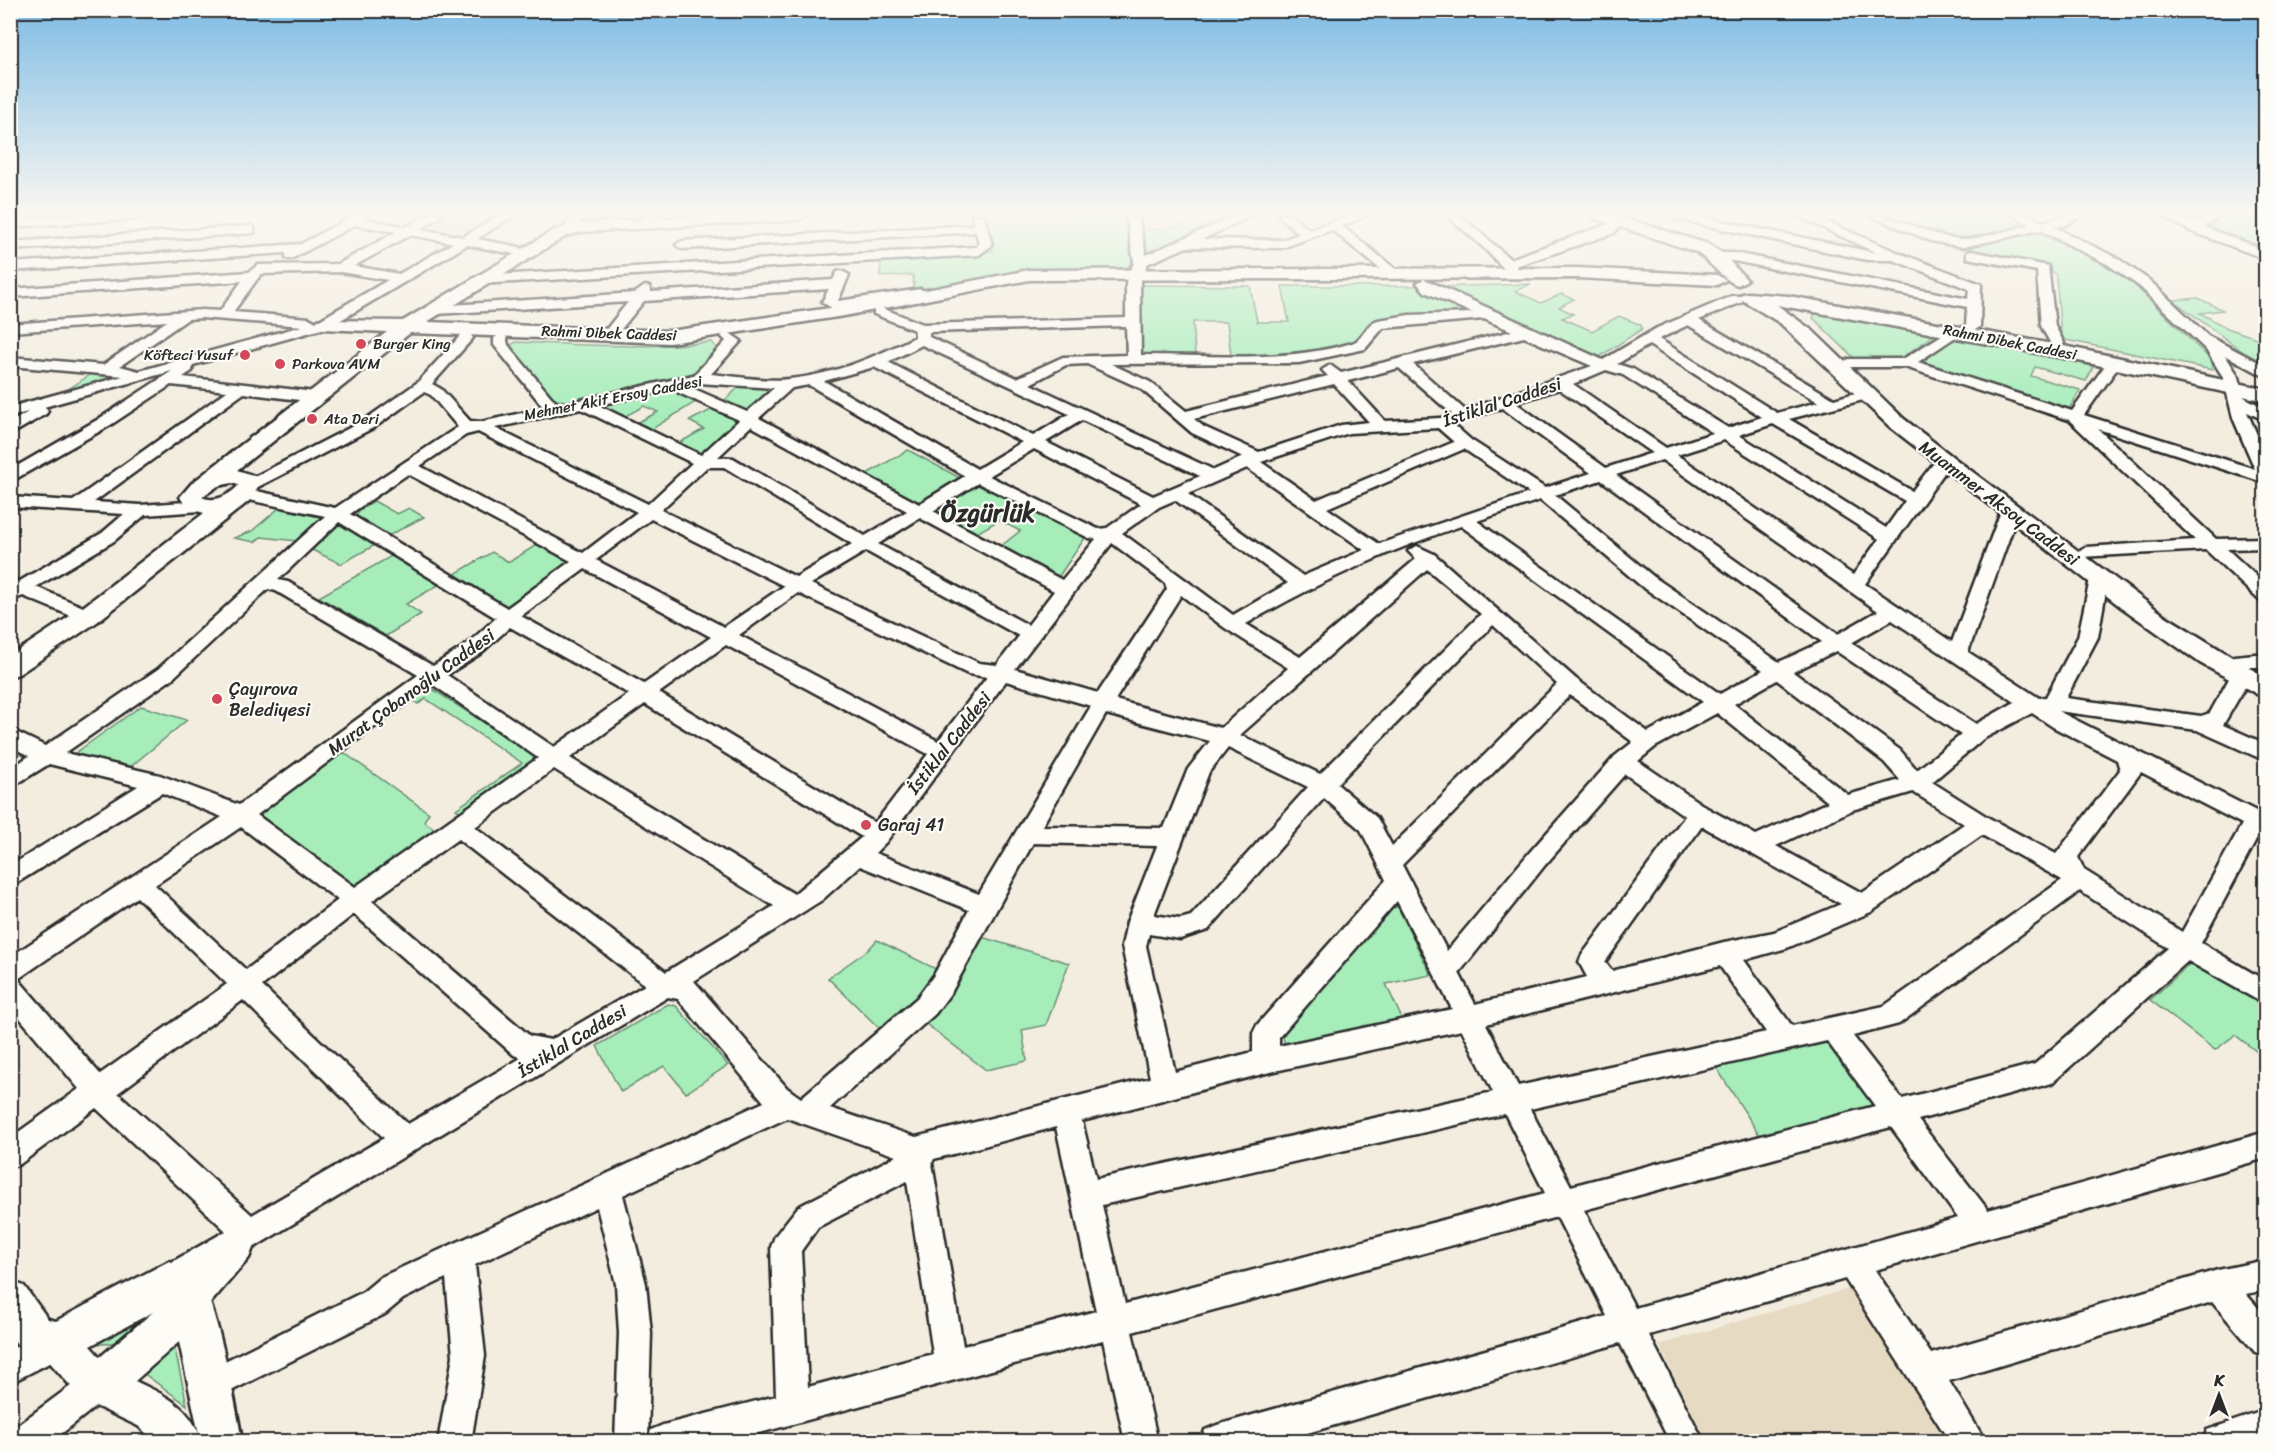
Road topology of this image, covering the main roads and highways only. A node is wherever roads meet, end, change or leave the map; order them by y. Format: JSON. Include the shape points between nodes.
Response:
{"nodes":[{"id":1,"x":468,"y":283,"type":"edge"},
{"id":2,"x":475,"y":283,"type":"edge"},
{"id":3,"x":989,"y":283,"type":"edge"},
{"id":4,"x":1023,"y":283,"type":"edge"},
{"id":5,"x":1659,"y":283,"type":"edge"},
{"id":6,"x":1679,"y":283,"type":"edge"},
{"id":7,"x":1715,"y":283,"type":"edge"},
{"id":8,"x":1738,"y":283,"type":"edge"},
{"id":9,"x":1717,"y":290,"type":"junction"},
{"id":10,"x":1746,"y":292,"type":"junction"},
{"id":11,"x":1787,"y":297,"type":"junction"},
{"id":12,"x":1823,"y":307,"type":"junction"},
{"id":13,"x":1802,"y":319,"type":"junction"},
{"id":14,"x":324,"y":324,"type":"road end"},
{"id":15,"x":1964,"y":329,"type":"junction"},
{"id":16,"x":401,"y":330,"type":"junction"},
{"id":17,"x":2265,"y":384,"type":"edge"},
{"id":18,"x":2234,"y":389,"type":"junction"},
{"id":19,"x":2265,"y":395,"type":"edge"},
{"id":20,"x":239,"y":484,"type":"junction"},
{"id":21,"x":199,"y":509,"type":"junction"},
{"id":22,"x":10,"y":668,"type":"edge"},
{"id":23,"x":2241,"y":669,"type":"junction"},
{"id":24,"x":2265,"y":675,"type":"edge"},
{"id":25,"x":2265,"y":690,"type":"edge"},
{"id":26,"x":179,"y":1292,"type":"junction"},
{"id":27,"x":10,"y":1300,"type":"edge"},
{"id":28,"x":58,"y":1342,"type":"junction"},
{"id":29,"x":98,"y":1385,"type":"junction"},
{"id":30,"x":182,"y":1442,"type":"edge"},
{"id":31,"x":221,"y":1442,"type":"edge"}],
"edges":[{"from":1,"to":16,"type":"main road","via":[[410,319]]},
{"from":2,"to":16,"type":"main road"},
{"from":3,"to":16,"type":"main road","name":"Rahmi Dibek Caddesi","via":[[844,311],[654,338]]},
{"from":4,"to":16,"type":"main road","name":"Rahmi Dibek Caddesi","via":[[728,336],[645,344],[466,338]]},
{"from":5,"to":9,"type":"main road","name":"Rahmi Dibek Caddesi"},
{"from":6,"to":9,"type":"main road","name":"Rahmi Dibek Caddesi"},
{"from":7,"to":9,"type":"main road"},
{"from":8,"to":10,"type":"main road"},
{"from":9,"to":10,"type":"main road","name":"Rahmi Dibek Caddesi"},
{"from":10,"to":11,"type":"main road","name":"Rahmi Dibek Caddesi"},
{"from":10,"to":23,"type":"main road","name":"Muammer Aksoy Caddesi","via":[[1783,316],[1866,395],[1953,467],[2099,579],[2173,635]]},
{"from":11,"to":12,"type":"main road","name":"Rahmi Dibek Caddesi"},
{"from":11,"to":13,"type":"main road"},
{"from":11,"to":15,"type":"main road","name":"Rahmi Dibek Caddesi"},
{"from":12,"to":13,"type":"main road","via":[[1808,310]]},
{"from":12,"to":15,"type":"main road","name":"Rahmi Dibek Caddesi"},
{"from":13,"to":23,"type":"main road","via":[[1929,433]]},
{"from":14,"to":16,"type":"main road","name":"Rahmi Dibek Caddesi"},
{"from":15,"to":18,"type":"main road","name":"Rahmi Dibek Caddesi"},
{"from":15,"to":18,"type":"main road","name":"Rahmi Dibek Caddesi","via":[[2057,343]]},
{"from":16,"to":20,"type":"main road","via":[[315,397]]},
{"from":17,"to":18,"type":"main road","name":"Rahmi Dibek Caddesi"},
{"from":18,"to":19,"type":"main road","name":"Rahmi Dibek Caddesi"},
{"from":20,"to":21,"type":"main road"},
{"from":20,"to":21,"type":"main road"},
{"from":21,"to":22,"type":"main road","via":[[88,616]]},
{"from":23,"to":24,"type":"main road"},
{"from":23,"to":25,"type":"main road","name":"Muammer Aksoy Caddesi"},
{"from":26,"to":28,"type":"main road"},
{"from":26,"to":29,"type":"main road","via":[[155,1337]]},
{"from":26,"to":31,"type":"main road","via":[[212,1384]]},
{"from":27,"to":28,"type":"main road","via":[[35,1335]]},
{"from":28,"to":29,"type":"main road"},
{"from":29,"to":30,"type":"main road","via":[[153,1411]]}]}
